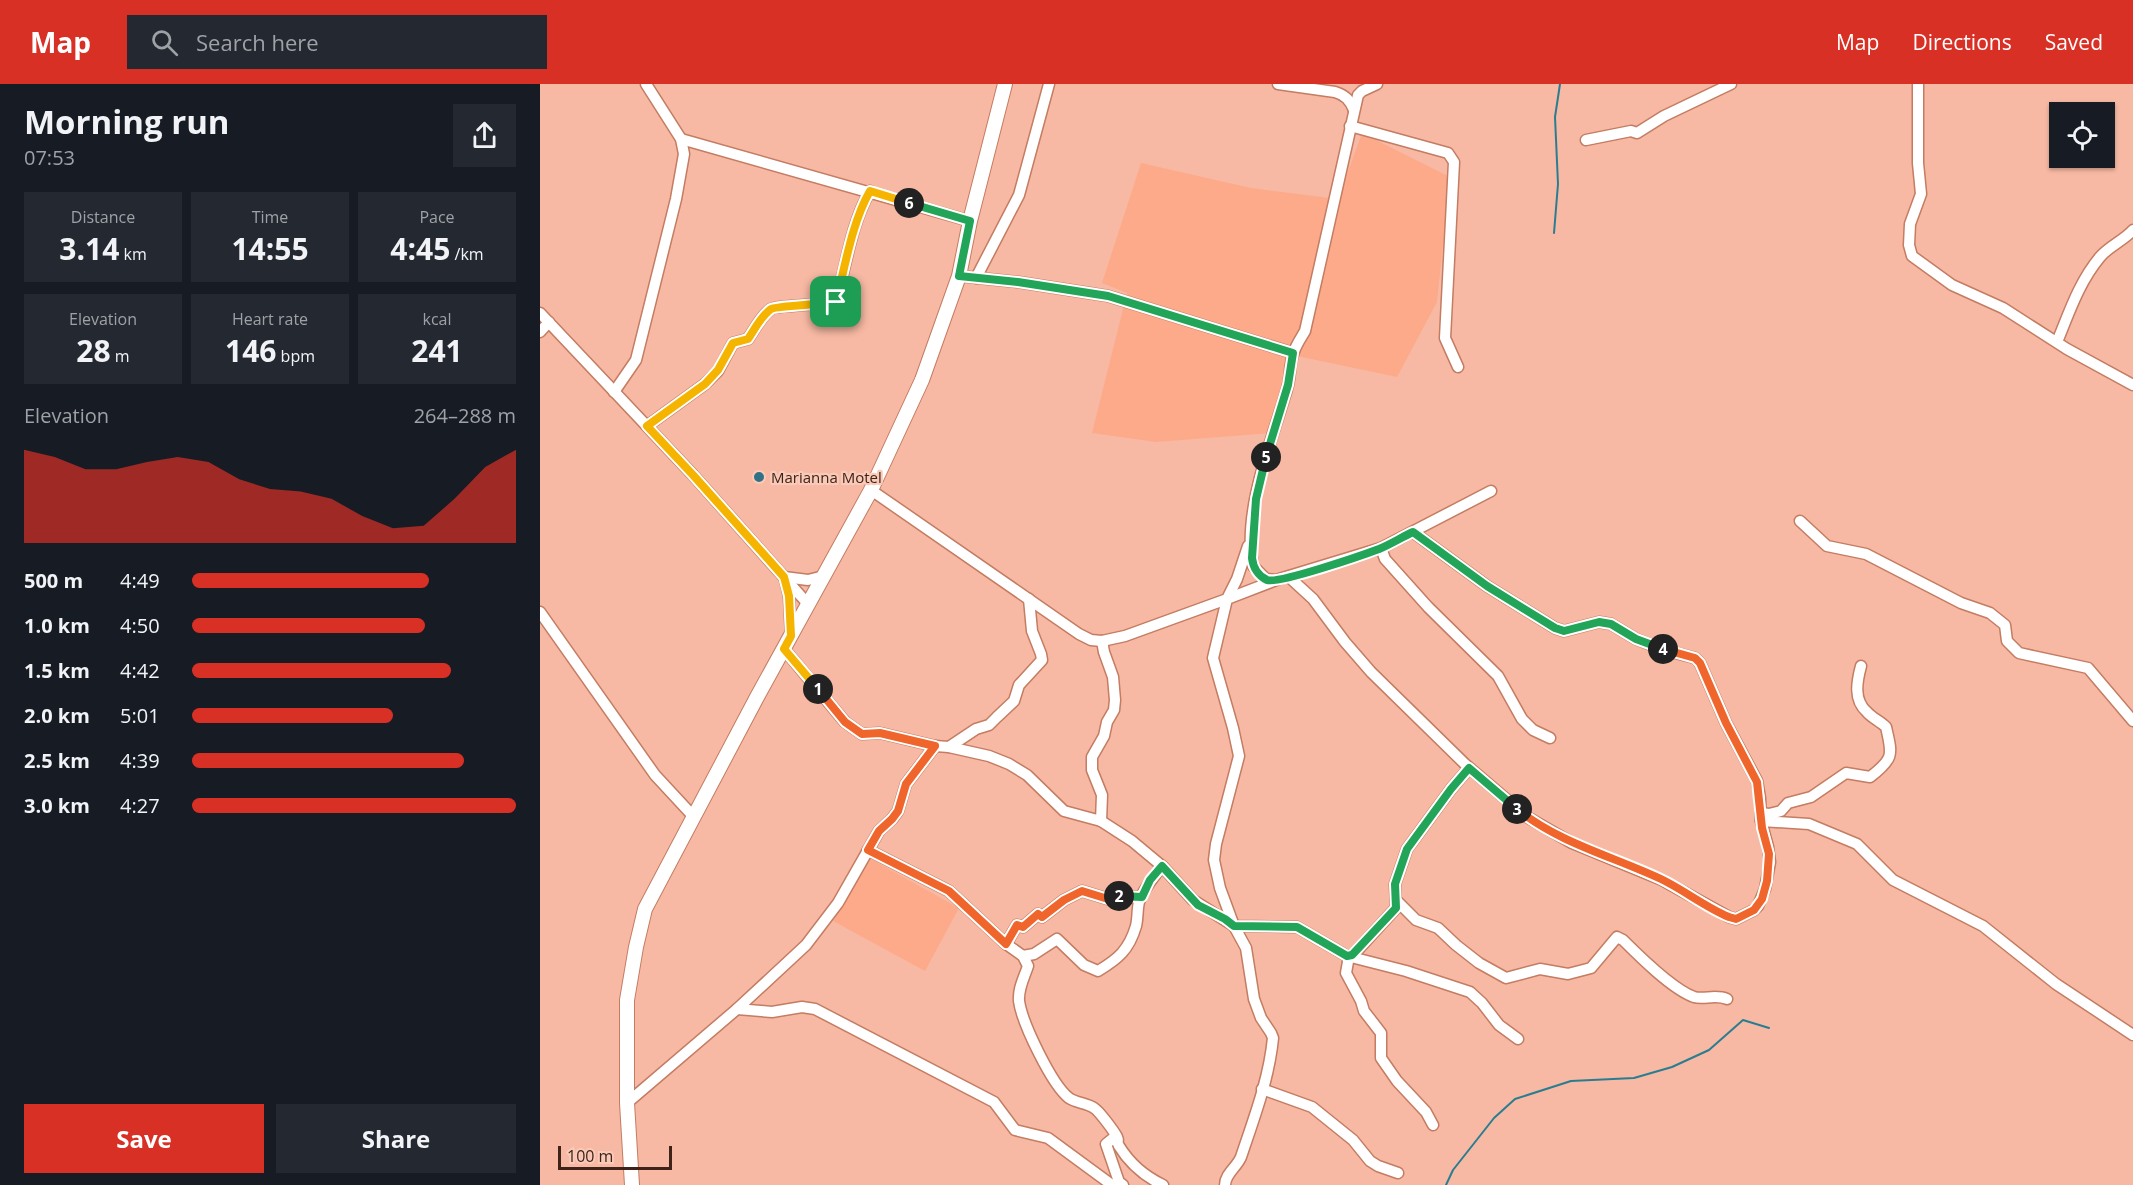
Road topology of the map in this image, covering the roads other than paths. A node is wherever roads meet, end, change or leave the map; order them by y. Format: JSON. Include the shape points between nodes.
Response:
{"nodes":[{"id":1,"x":646,"y":84,"type":"edge"},
{"id":2,"x":1005,"y":84,"type":"edge"},
{"id":3,"x":1049,"y":84,"type":"edge"},
{"id":4,"x":1278,"y":84,"type":"edge"},
{"id":5,"x":1377,"y":84,"type":"edge"},
{"id":6,"x":1731,"y":84,"type":"edge"},
{"id":7,"x":1918,"y":84,"type":"edge"},
{"id":8,"x":1354,"y":110,"type":"junction"},
{"id":9,"x":1350,"y":126,"type":"junction"},
{"id":10,"x":681,"y":139,"type":"junction"},
{"id":11,"x":1586,"y":140,"type":"dead end"},
{"id":12,"x":698,"y":145,"type":"junction"},
{"id":13,"x":684,"y":154,"type":"junction"},
{"id":14,"x":870,"y":191,"type":"junction"},
{"id":15,"x":970,"y":221,"type":"junction"},
{"id":16,"x":2133,"y":230,"type":"edge"},
{"id":17,"x":959,"y":276,"type":"junction"},
{"id":18,"x":976,"y":278,"type":"junction"},
{"id":19,"x":540,"y":313,"type":"edge"},
{"id":20,"x":549,"y":322,"type":"junction"},
{"id":21,"x":540,"y":332,"type":"edge"},
{"id":22,"x":2057,"y":342,"type":"junction"},
{"id":23,"x":1293,"y":353,"type":"junction"},
{"id":24,"x":1458,"y":367,"type":"dead end"},
{"id":25,"x":2133,"y":385,"type":"edge"},
{"id":26,"x":614,"y":392,"type":"junction"},
{"id":27,"x":647,"y":426,"type":"junction"},
{"id":28,"x":871,"y":490,"type":"junction"},
{"id":29,"x":1491,"y":491,"type":"dead end"},
{"id":30,"x":1800,"y":521,"type":"dead end"},
{"id":31,"x":1252,"y":531,"type":"junction"},
{"id":32,"x":1413,"y":532,"type":"junction"},
{"id":33,"x":1381,"y":548,"type":"junction"},
{"id":34,"x":824,"y":576,"type":"junction"},
{"id":35,"x":784,"y":577,"type":"junction"},
{"id":36,"x":1284,"y":578,"type":"junction"},
{"id":37,"x":1029,"y":599,"type":"junction"},
{"id":38,"x":1227,"y":599,"type":"junction"},
{"id":39,"x":808,"y":604,"type":"junction"},
{"id":40,"x":540,"y":612,"type":"edge"},
{"id":41,"x":1102,"y":641,"type":"junction"},
{"id":42,"x":788,"y":643,"type":"junction"},
{"id":43,"x":1861,"y":666,"type":"dead end"},
{"id":44,"x":2133,"y":721,"type":"edge"},
{"id":45,"x":1550,"y":738,"type":"dead end"},
{"id":46,"x":935,"y":746,"type":"junction"},
{"id":47,"x":949,"y":747,"type":"junction"},
{"id":48,"x":1469,"y":768,"type":"junction"},
{"id":49,"x":693,"y":816,"type":"junction"},
{"id":50,"x":1761,"y":817,"type":"junction"},
{"id":51,"x":1101,"y":821,"type":"junction"},
{"id":52,"x":868,"y":850,"type":"junction"},
{"id":53,"x":1162,"y":866,"type":"junction"},
{"id":54,"x":1142,"y":897,"type":"junction"},
{"id":55,"x":1396,"y":900,"type":"junction"},
{"id":56,"x":1234,"y":926,"type":"junction"},
{"id":57,"x":1006,"y":944,"type":"junction"},
{"id":58,"x":1023,"y":956,"type":"junction"},
{"id":59,"x":1349,"y":956,"type":"junction"},
{"id":60,"x":1727,"y":999,"type":"dead end"},
{"id":61,"x":737,"y":1009,"type":"junction"},
{"id":62,"x":2133,"y":1035,"type":"edge"},
{"id":63,"x":1518,"y":1039,"type":"dead end"},
{"id":64,"x":1262,"y":1089,"type":"junction"},
{"id":65,"x":627,"y":1103,"type":"junction"},
{"id":66,"x":1433,"y":1125,"type":"dead end"},
{"id":67,"x":1116,"y":1136,"type":"junction"},
{"id":68,"x":1398,"y":1173,"type":"dead end"},
{"id":69,"x":632,"y":1185,"type":"edge"},
{"id":70,"x":1112,"y":1185,"type":"edge"},
{"id":71,"x":1123,"y":1185,"type":"edge"},
{"id":72,"x":1163,"y":1185,"type":"edge"},
{"id":73,"x":1225,"y":1185,"type":"edge"}],
"edges":[{"from":1,"to":10,"type":"street"},
{"from":2,"to":15,"type":"main road"},
{"from":3,"to":18,"type":"street","via":[[1018,195]]},
{"from":4,"to":8,"type":"street","via":[[1335,92],[1343,95]]},
{"from":5,"to":8,"type":"street","via":[[1359,93]]},
{"from":6,"to":11,"type":"street","via":[[1637,133]]},
{"from":7,"to":22,"type":"street","via":[[1921,194],[1910,224],[1910,253],[1942,280],[2003,308]]},
{"from":8,"to":9,"type":"street"},
{"from":9,"to":23,"type":"street","via":[[1305,331]]},
{"from":9,"to":24,"type":"street","via":[[1448,153],[1454,162],[1445,338]]},
{"from":10,"to":12,"type":"street"},
{"from":10,"to":13,"type":"street"},
{"from":12,"to":13,"type":"street"},
{"from":12,"to":14,"type":"street"},
{"from":13,"to":26,"type":"street","via":[[636,360]]},
{"from":14,"to":15,"type":"street"},
{"from":14,"to":27,"type":"street","via":[[855,228],[836,302],[774,307],[748,339],[733,343],[705,384]]},
{"from":15,"to":17,"type":"main road"},
{"from":16,"to":22,"type":"street","via":[[2099,257]]},
{"from":17,"to":18,"type":"street"},
{"from":17,"to":28,"type":"main road","via":[[922,380]]},
{"from":18,"to":23,"type":"street","via":[[1108,296]]},
{"from":19,"to":20,"type":"street"},
{"from":20,"to":21,"type":"street"},
{"from":20,"to":26,"type":"street"},
{"from":22,"to":25,"type":"street"},
{"from":23,"to":31,"type":"street","via":[[1288,385],[1256,499]]},
{"from":26,"to":27,"type":"street"},
{"from":27,"to":35,"type":"street"},
{"from":28,"to":34,"type":"main road"},
{"from":28,"to":37,"type":"street"},
{"from":29,"to":32,"type":"street"},
{"from":30,"to":44,"type":"street","via":[[1827,546],[1866,554],[1990,614],[2005,625],[2007,641],[2019,653],[2088,668]]},
{"from":31,"to":36,"type":"street","via":[[1253,566],[1266,579]]},
{"from":31,"to":38,"type":"street"},
{"from":32,"to":33,"type":"street"},
{"from":32,"to":50,"type":"street","via":[[1487,586],[1555,628],[1564,631],[1599,622],[1611,624],[1636,639],[1695,658],[1757,782]]},
{"from":33,"to":36,"type":"street"},
{"from":33,"to":45,"type":"street","via":[[1385,559],[1428,607],[1498,676],[1522,719]]},
{"from":34,"to":35,"type":"street","via":[[808,580]]},
{"from":34,"to":39,"type":"main road"},
{"from":35,"to":39,"type":"street"},
{"from":35,"to":42,"type":"street","via":[[789,596]]},
{"from":36,"to":38,"type":"street"},
{"from":36,"to":48,"type":"street","via":[[1313,599],[1371,672]]},
{"from":37,"to":41,"type":"street","via":[[1079,634]]},
{"from":37,"to":47,"type":"street","via":[[1032,631],[1042,660],[1019,685],[1014,700],[992,722]]},
{"from":38,"to":41,"type":"street"},
{"from":38,"to":56,"type":"street","via":[[1213,658],[1239,756],[1214,860]]},
{"from":39,"to":42,"type":"main road"},
{"from":40,"to":49,"type":"street","via":[[655,775]]},
{"from":41,"to":51,"type":"street","via":[[1115,700],[1104,736],[1092,757],[1092,770],[1102,795]]},
{"from":42,"to":46,"type":"street","via":[[845,722],[862,734],[880,733]]},
{"from":42,"to":49,"type":"main road"},
{"from":43,"to":50,"type":"street","via":[[1857,688],[1866,712],[1886,727],[1892,750],[1887,761],[1871,776],[1846,773],[1812,796]]},
{"from":46,"to":47,"type":"street"},
{"from":46,"to":52,"type":"street","via":[[906,784],[898,811]]},
{"from":47,"to":51,"type":"street","via":[[1009,764],[1027,775],[1064,810]]},
{"from":48,"to":50,"type":"street","via":[[1527,817],[1572,843],[1662,880],[1736,919],[1754,910],[1765,889],[1769,854]]},
{"from":48,"to":55,"type":"street","via":[[1407,849],[1395,884]]},
{"from":49,"to":65,"type":"main road","via":[[645,909],[636,947],[627,1000]]},
{"from":50,"to":62,"type":"street","via":[[1809,824],[1857,844],[1893,880],[1983,926],[2056,984]]},
{"from":51,"to":53,"type":"street"},
{"from":52,"to":57,"type":"street","via":[[949,891]]},
{"from":52,"to":61,"type":"street","via":[[838,903],[806,945]]},
{"from":53,"to":54,"type":"street"},
{"from":53,"to":56,"type":"street","via":[[1198,905]]},
{"from":54,"to":57,"type":"street","via":[[1108,899],[1082,891],[1042,917],[1038,914],[1023,927],[1017,925]]},
{"from":54,"to":58,"type":"street","via":[[1136,926],[1123,954],[1098,971],[1084,965],[1057,939],[1034,954]]},
{"from":55,"to":59,"type":"street","via":[[1391,915]]},
{"from":55,"to":60,"type":"street","via":[[1416,920],[1438,928],[1479,963],[1506,978],[1540,969],[1568,974],[1591,968],[1617,937],[1661,976],[1693,996]]},
{"from":56,"to":59,"type":"street","via":[[1297,927]]},
{"from":56,"to":64,"type":"street","via":[[1245,948],[1254,999],[1273,1038]]},
{"from":57,"to":58,"type":"street"},
{"from":58,"to":67,"type":"street","via":[[1028,966],[1019,1002],[1043,1063],[1063,1093],[1094,1107]]},
{"from":59,"to":63,"type":"street","via":[[1470,992],[1499,1025]]},
{"from":59,"to":66,"type":"street","via":[[1347,973],[1364,1011],[1381,1033],[1381,1058]]},
{"from":61,"to":65,"type":"street"},
{"from":61,"to":70,"type":"street","via":[[814,1009],[994,1102],[1015,1130],[1048,1138]]},
{"from":64,"to":68,"type":"street","via":[[1312,1107],[1353,1140],[1370,1161]]},
{"from":64,"to":73,"type":"street","via":[[1241,1158]]},
{"from":65,"to":69,"type":"main road"},
{"from":67,"to":71,"type":"street","via":[[1106,1144]]},
{"from":67,"to":72,"type":"street","via":[[1138,1170]]}]}
